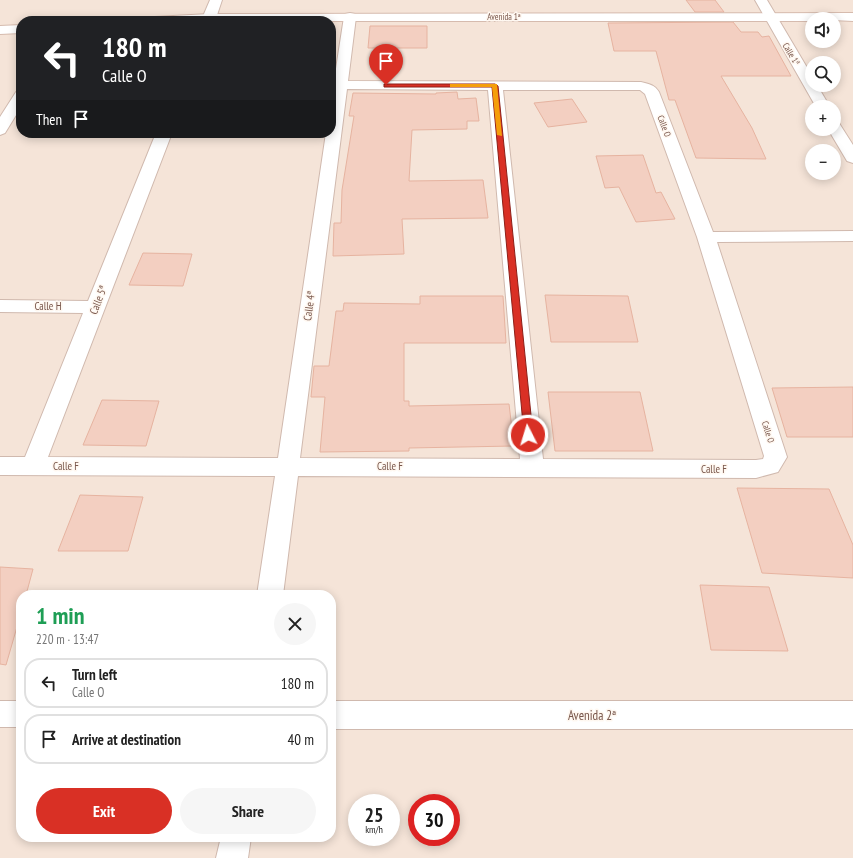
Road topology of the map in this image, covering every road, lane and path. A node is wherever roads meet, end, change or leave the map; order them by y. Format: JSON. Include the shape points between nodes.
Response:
{"nodes":[{"id":1,"x":216,"y":0,"type":"edge"},
{"id":2,"x":761,"y":0,"type":"edge"},
{"id":3,"x":210,"y":16,"type":"edge"},
{"id":4,"x":770,"y":17,"type":"junction"},
{"id":5,"x":853,"y":17,"type":"edge"},
{"id":6,"x":336,"y":18,"type":"edge"},
{"id":7,"x":350,"y":18,"type":"junction"},
{"id":8,"x":16,"y":29,"type":"edge"},
{"id":9,"x":0,"y":30,"type":"edge"},
{"id":10,"x":340,"y":85,"type":"junction"},
{"id":11,"x":495,"y":86,"type":"junction"},
{"id":12,"x":819,"y":100,"type":"edge"},
{"id":13,"x":16,"y":103,"type":"edge"},
{"id":14,"x":336,"y":114,"type":"edge"},
{"id":15,"x":0,"y":130,"type":"edge"},
{"id":16,"x":840,"y":136,"type":"edge"},
{"id":17,"x":162,"y":138,"type":"edge"},
{"id":18,"x":333,"y":138,"type":"edge"},
{"id":19,"x":853,"y":158,"type":"edge"},
{"id":20,"x":853,"y":236,"type":"edge"},
{"id":21,"x":706,"y":237,"type":"junction"},
{"id":22,"x":0,"y":306,"type":"edge"},
{"id":23,"x":96,"y":307,"type":"junction"},
{"id":24,"x":776,"y":457,"type":"joint"},
{"id":25,"x":0,"y":466,"type":"edge"},
{"id":26,"x":33,"y":466,"type":"junction"},
{"id":27,"x":287,"y":466,"type":"junction"},
{"id":28,"x":532,"y":467,"type":"junction"},
{"id":29,"x":271,"y":590,"type":"edge"},
{"id":30,"x":0,"y":714,"type":"edge"},
{"id":31,"x":16,"y":714,"type":"edge"},
{"id":32,"x":336,"y":715,"type":"edge"},
{"id":33,"x":853,"y":715,"type":"edge"},
{"id":34,"x":235,"y":842,"type":"edge"},
{"id":35,"x":232,"y":858,"type":"edge"}],
"edges":[{"from":1,"to":3,"type":"street"},
{"from":2,"to":4,"type":"street","name":"Calle 1ª"},
{"from":4,"to":5,"type":"street","name":"Avenida 1ª"},
{"from":4,"to":7,"type":"street","name":"Avenida 1ª"},
{"from":4,"to":12,"type":"street","name":"Calle 1ª"},
{"from":6,"to":7,"type":"street","name":"Avenida 1ª"},
{"from":7,"to":10,"type":"street","name":"Calle 4ª"},
{"from":8,"to":9,"type":"street"},
{"from":10,"to":11,"type":"street","name":"Calle O"},
{"from":10,"to":14,"type":"street","name":"Calle 4ª"},
{"from":11,"to":21,"type":"street","name":"Calle O","via":[[648,88],[652,92]]},
{"from":11,"to":28,"type":"street"},
{"from":13,"to":15,"type":"street"},
{"from":16,"to":19,"type":"street"},
{"from":17,"to":23,"type":"street","name":"Calle 5ª"},
{"from":18,"to":27,"type":"street","name":"Calle 4ª"},
{"from":20,"to":21,"type":"street"},
{"from":21,"to":24,"type":"street","name":"Calle O"},
{"from":22,"to":23,"type":"street","name":"Calle H"},
{"from":23,"to":26,"type":"street","name":"Calle 5ª"},
{"from":24,"to":28,"type":"street","name":"Calle F","via":[[770,466],[756,469]]},
{"from":25,"to":26,"type":"street","name":"Calle F"},
{"from":26,"to":27,"type":"street","name":"Calle F"},
{"from":27,"to":28,"type":"street","name":"Calle F"},
{"from":27,"to":29,"type":"street","name":"Calle 4ª"},
{"from":30,"to":31,"type":"street"},
{"from":32,"to":33,"type":"street","name":"Avenida 2ª"},
{"from":34,"to":35,"type":"street"}]}
